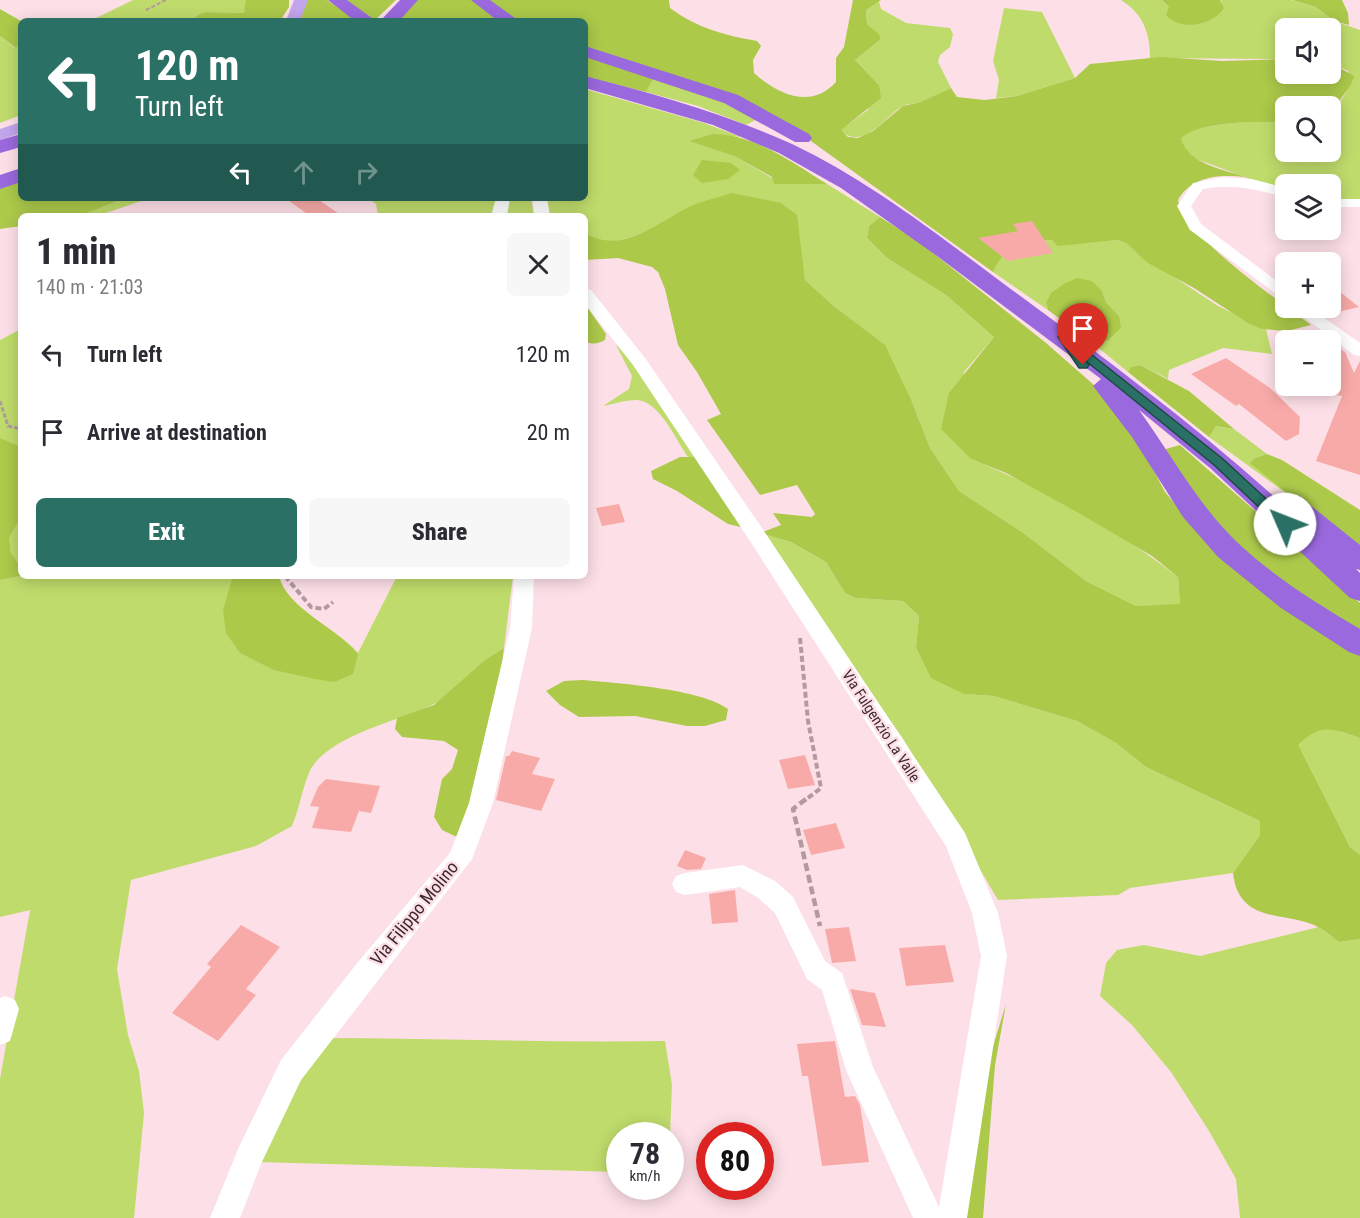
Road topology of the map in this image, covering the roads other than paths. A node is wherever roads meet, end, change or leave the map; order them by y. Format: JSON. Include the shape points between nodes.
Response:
{"nodes":[{"id":1,"x":301,"y":0,"type":"edge"},
{"id":2,"x":336,"y":0,"type":"edge"},
{"id":3,"x":479,"y":0,"type":"edge"},
{"id":4,"x":408,"y":1,"type":"edge"},
{"id":5,"x":295,"y":18,"type":"edge"},
{"id":6,"x":363,"y":18,"type":"edge"},
{"id":7,"x":392,"y":18,"type":"edge"},
{"id":8,"x":506,"y":18,"type":"edge"},
{"id":9,"x":588,"y":52,"type":"edge"},
{"id":10,"x":588,"y":83,"type":"edge"},
{"id":11,"x":18,"y":128,"type":"edge"},
{"id":12,"x":0,"y":135,"type":"edge"},
{"id":13,"x":18,"y":141,"type":"edge"},
{"id":14,"x":0,"y":147,"type":"edge"},
{"id":15,"x":18,"y":166,"type":"edge"},
{"id":16,"x":0,"y":172,"type":"edge"},
{"id":17,"x":18,"y":175,"type":"edge"},
{"id":18,"x":0,"y":183,"type":"edge"},
{"id":19,"x":1275,"y":189,"type":"edge"},
{"id":20,"x":1341,"y":203,"type":"edge"},
{"id":21,"x":1360,"y":203,"type":"edge"},
{"id":22,"x":945,"y":251,"type":"junction"},
{"id":23,"x":1275,"y":288,"type":"edge"},
{"id":24,"x":588,"y":297,"type":"edge"},
{"id":25,"x":1314,"y":318,"type":"edge"},
{"id":26,"x":1063,"y":337,"type":"junction"},
{"id":27,"x":1360,"y":351,"type":"edge"},
{"id":28,"x":1139,"y":396,"type":"junction"},
{"id":29,"x":1360,"y":560,"type":"edge"},
{"id":30,"x":524,"y":579,"type":"edge"},
{"id":31,"x":1360,"y":590,"type":"edge"},
{"id":32,"x":1360,"y":644,"type":"edge"},
{"id":33,"x":685,"y":884,"type":"dead end"},
{"id":34,"x":225,"y":1218,"type":"edge"},
{"id":35,"x":928,"y":1218,"type":"edge"},
{"id":36,"x":952,"y":1218,"type":"edge"}],
"edges":[{"from":1,"to":5,"type":"main road"},
{"from":2,"to":6,"type":"highway"},
{"from":3,"to":8,"type":"highway"},
{"from":4,"to":7,"type":"highway"},
{"from":9,"to":22,"type":"highway","via":[[693,85],[762,114],[887,198]]},
{"from":10,"to":22,"type":"highway","via":[[690,111],[786,149],[840,179]]},
{"from":11,"to":12,"type":"main road"},
{"from":13,"to":14,"type":"highway"},
{"from":15,"to":16,"type":"highway"},
{"from":17,"to":18,"type":"highway"},
{"from":19,"to":23,"type":"street","via":[[1252,181],[1224,179],[1198,186],[1184,206],[1195,228]]},
{"from":20,"to":21,"type":"street"},
{"from":22,"to":26,"type":"highway"},
{"from":24,"to":36,"type":"street","name":"Via Fulgenzio La Valle","via":[[639,362],[956,841],[985,913],[994,956]]},
{"from":25,"to":27,"type":"street"},
{"from":26,"to":28,"type":"highway"},
{"from":26,"to":32,"type":"highway","via":[[1083,365],[1123,404],[1178,489],[1210,530],[1286,597]]},
{"from":28,"to":29,"type":"highway","via":[[1213,442]]},
{"from":28,"to":31,"type":"highway","via":[[1219,462]]},
{"from":30,"to":34,"type":"street","name":"Via Filippo Molino","via":[[521,628],[500,723],[481,803],[460,859],[291,1070]]},
{"from":33,"to":35,"type":"street","via":[[742,876],[784,905],[816,970],[833,982],[860,1070]]}]}
